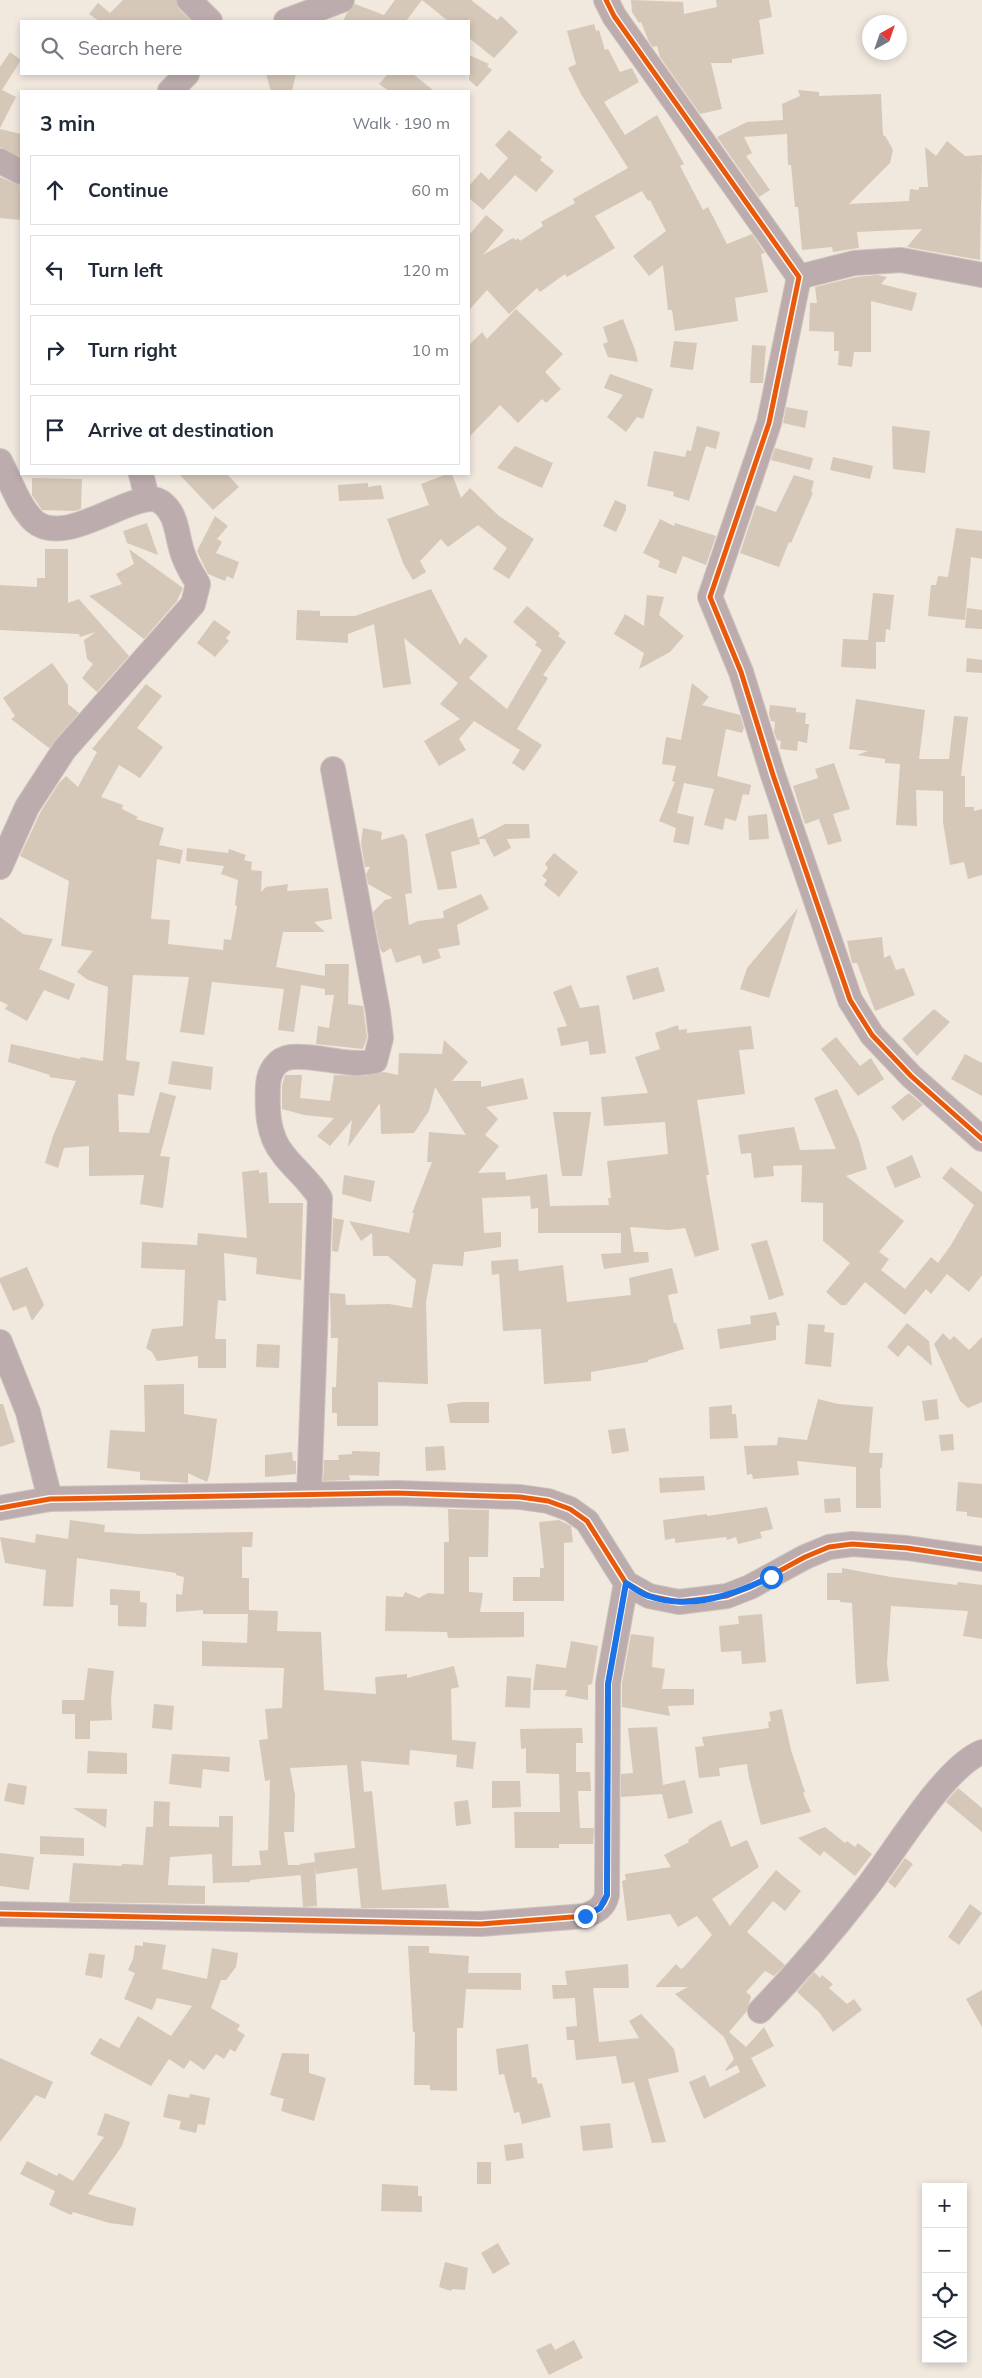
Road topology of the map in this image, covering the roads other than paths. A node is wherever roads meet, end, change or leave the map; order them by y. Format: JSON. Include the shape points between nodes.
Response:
{"nodes":[{"id":1,"x":189,"y":0,"type":"edge"},
{"id":2,"x":342,"y":0,"type":"edge"},
{"id":3,"x":606,"y":0,"type":"edge"},
{"id":4,"x":209,"y":20,"type":"edge"},
{"id":5,"x":289,"y":20,"type":"edge"},
{"id":6,"x":186,"y":75,"type":"edge"},
{"id":7,"x":171,"y":90,"type":"edge"},
{"id":8,"x":0,"y":161,"type":"edge"},
{"id":9,"x":20,"y":171,"type":"edge"},
{"id":10,"x":982,"y":275,"type":"edge"},
{"id":11,"x":799,"y":278,"type":"junction"},
{"id":12,"x":0,"y":462,"type":"edge"},
{"id":13,"x":140,"y":475,"type":"edge"},
{"id":14,"x":147,"y":498,"type":"junction"},
{"id":15,"x":333,"y":769,"type":"dead end"},
{"id":16,"x":0,"y":867,"type":"edge"},
{"id":17,"x":982,"y":1139,"type":"edge"},
{"id":18,"x":0,"y":1342,"type":"edge"},
{"id":19,"x":308,"y":1495,"type":"junction"},
{"id":20,"x":50,"y":1499,"type":"junction"},
{"id":21,"x":0,"y":1508,"type":"edge"},
{"id":22,"x":982,"y":1559,"type":"edge"},
{"id":23,"x":626,"y":1583,"type":"junction"},
{"id":24,"x":982,"y":1752,"type":"edge"},
{"id":25,"x":0,"y":1914,"type":"edge"},
{"id":26,"x":760,"y":2011,"type":"dead end"}],
"edges":[{"from":1,"to":4,"type":"street"},
{"from":2,"to":5,"type":"street"},
{"from":3,"to":11,"type":"street","via":[[614,16]]},
{"from":6,"to":7,"type":"street"},
{"from":8,"to":9,"type":"street"},
{"from":10,"to":11,"type":"street","via":[[900,260],[854,262]]},
{"from":11,"to":17,"type":"street","via":[[768,424],[710,597],[741,672],[850,1000],[872,1035],[911,1076]]},
{"from":12,"to":14,"type":"street","via":[[35,522],[55,529],[83,524]]},
{"from":13,"to":14,"type":"street"},
{"from":14,"to":16,"type":"street","via":[[160,501],[174,516],[183,557],[198,584],[194,604],[64,750],[27,807]]},
{"from":15,"to":19,"type":"street","via":[[381,1038],[375,1061],[366,1064],[289,1057],[276,1064],[269,1075],[267,1107],[273,1137],[282,1154],[313,1186],[320,1198]]},
{"from":18,"to":20,"type":"street","via":[[28,1412]]},
{"from":19,"to":20,"type":"street"},
{"from":19,"to":23,"type":"street","via":[[396,1493],[520,1497],[548,1501],[570,1509],[587,1521]]},
{"from":20,"to":21,"type":"street"},
{"from":22,"to":23,"type":"street","via":[[852,1544],[829,1547],[750,1587],[704,1600],[679,1602],[649,1596]]},
{"from":23,"to":25,"type":"street","via":[[608,1684],[607,1895],[603,1906],[595,1912],[585,1916],[480,1924]]},
{"from":24,"to":26,"type":"street","via":[[960,1765],[805,1965]]}]}
